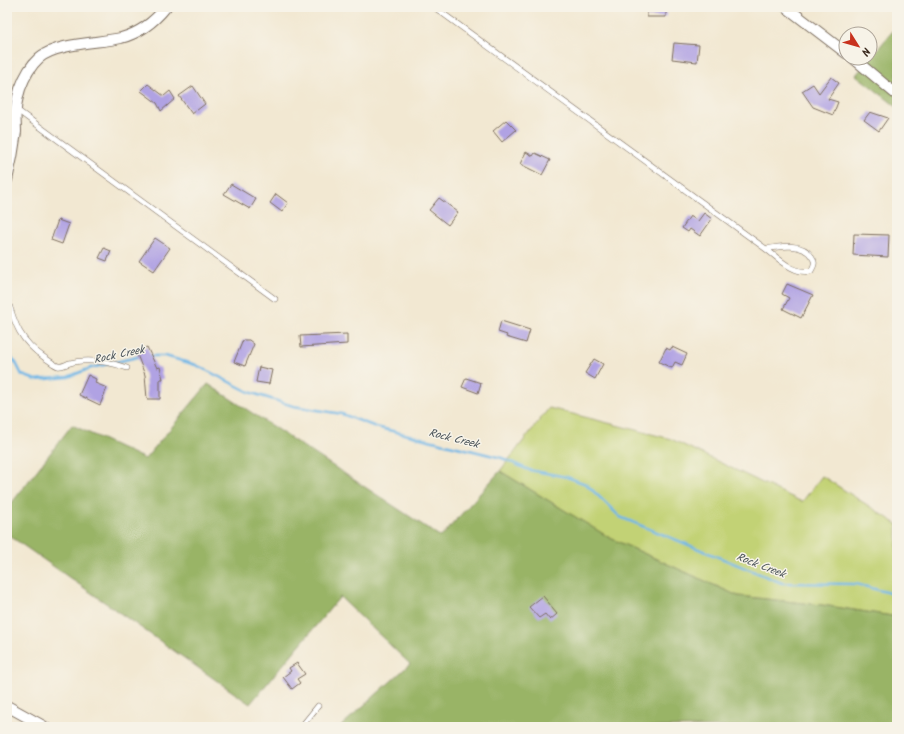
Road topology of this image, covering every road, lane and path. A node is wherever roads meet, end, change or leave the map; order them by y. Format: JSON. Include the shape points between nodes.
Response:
{"nodes":[{"id":1,"x":166,"y":7,"type":"edge"},
{"id":2,"x":434,"y":7,"type":"edge"},
{"id":3,"x":786,"y":7,"type":"edge"},
{"id":4,"x":838,"y":47,"type":"edge"},
{"id":5,"x":863,"y":66,"type":"edge"},
{"id":6,"x":897,"y":95,"type":"edge"},
{"id":7,"x":16,"y":109,"type":"junction"},
{"id":8,"x":7,"y":180,"type":"edge"},
{"id":9,"x":766,"y":249,"type":"junction"},
{"id":10,"x":7,"y":298,"type":"edge"},
{"id":11,"x":275,"y":298,"type":"dead end"},
{"id":12,"x":127,"y":368,"type":"dead end"},
{"id":13,"x":7,"y":706,"type":"edge"},
{"id":14,"x":318,"y":706,"type":"dead end"},
{"id":15,"x":45,"y":727,"type":"edge"},
{"id":16,"x":301,"y":727,"type":"edge"}],
"edges":[{"from":1,"to":7,"type":"street","via":[[146,27],[122,38],[78,44],[53,50],[40,57],[30,68],[20,89]]},
{"from":2,"to":9,"type":"lane"},
{"from":3,"to":4,"type":"street"},
{"from":5,"to":6,"type":"street"},
{"from":7,"to":8,"type":"street","via":[[16,130]]},
{"from":7,"to":11,"type":"lane"},
{"from":9,"to":9,"type":"lane","via":[[797,270],[811,271],[814,265],[814,258],[802,248]]},
{"from":10,"to":12,"type":"lane","via":[[15,324],[26,342],[54,364],[63,366],[69,363],[98,361]]},
{"from":13,"to":15,"type":"street"},
{"from":14,"to":16,"type":"lane"}]}
